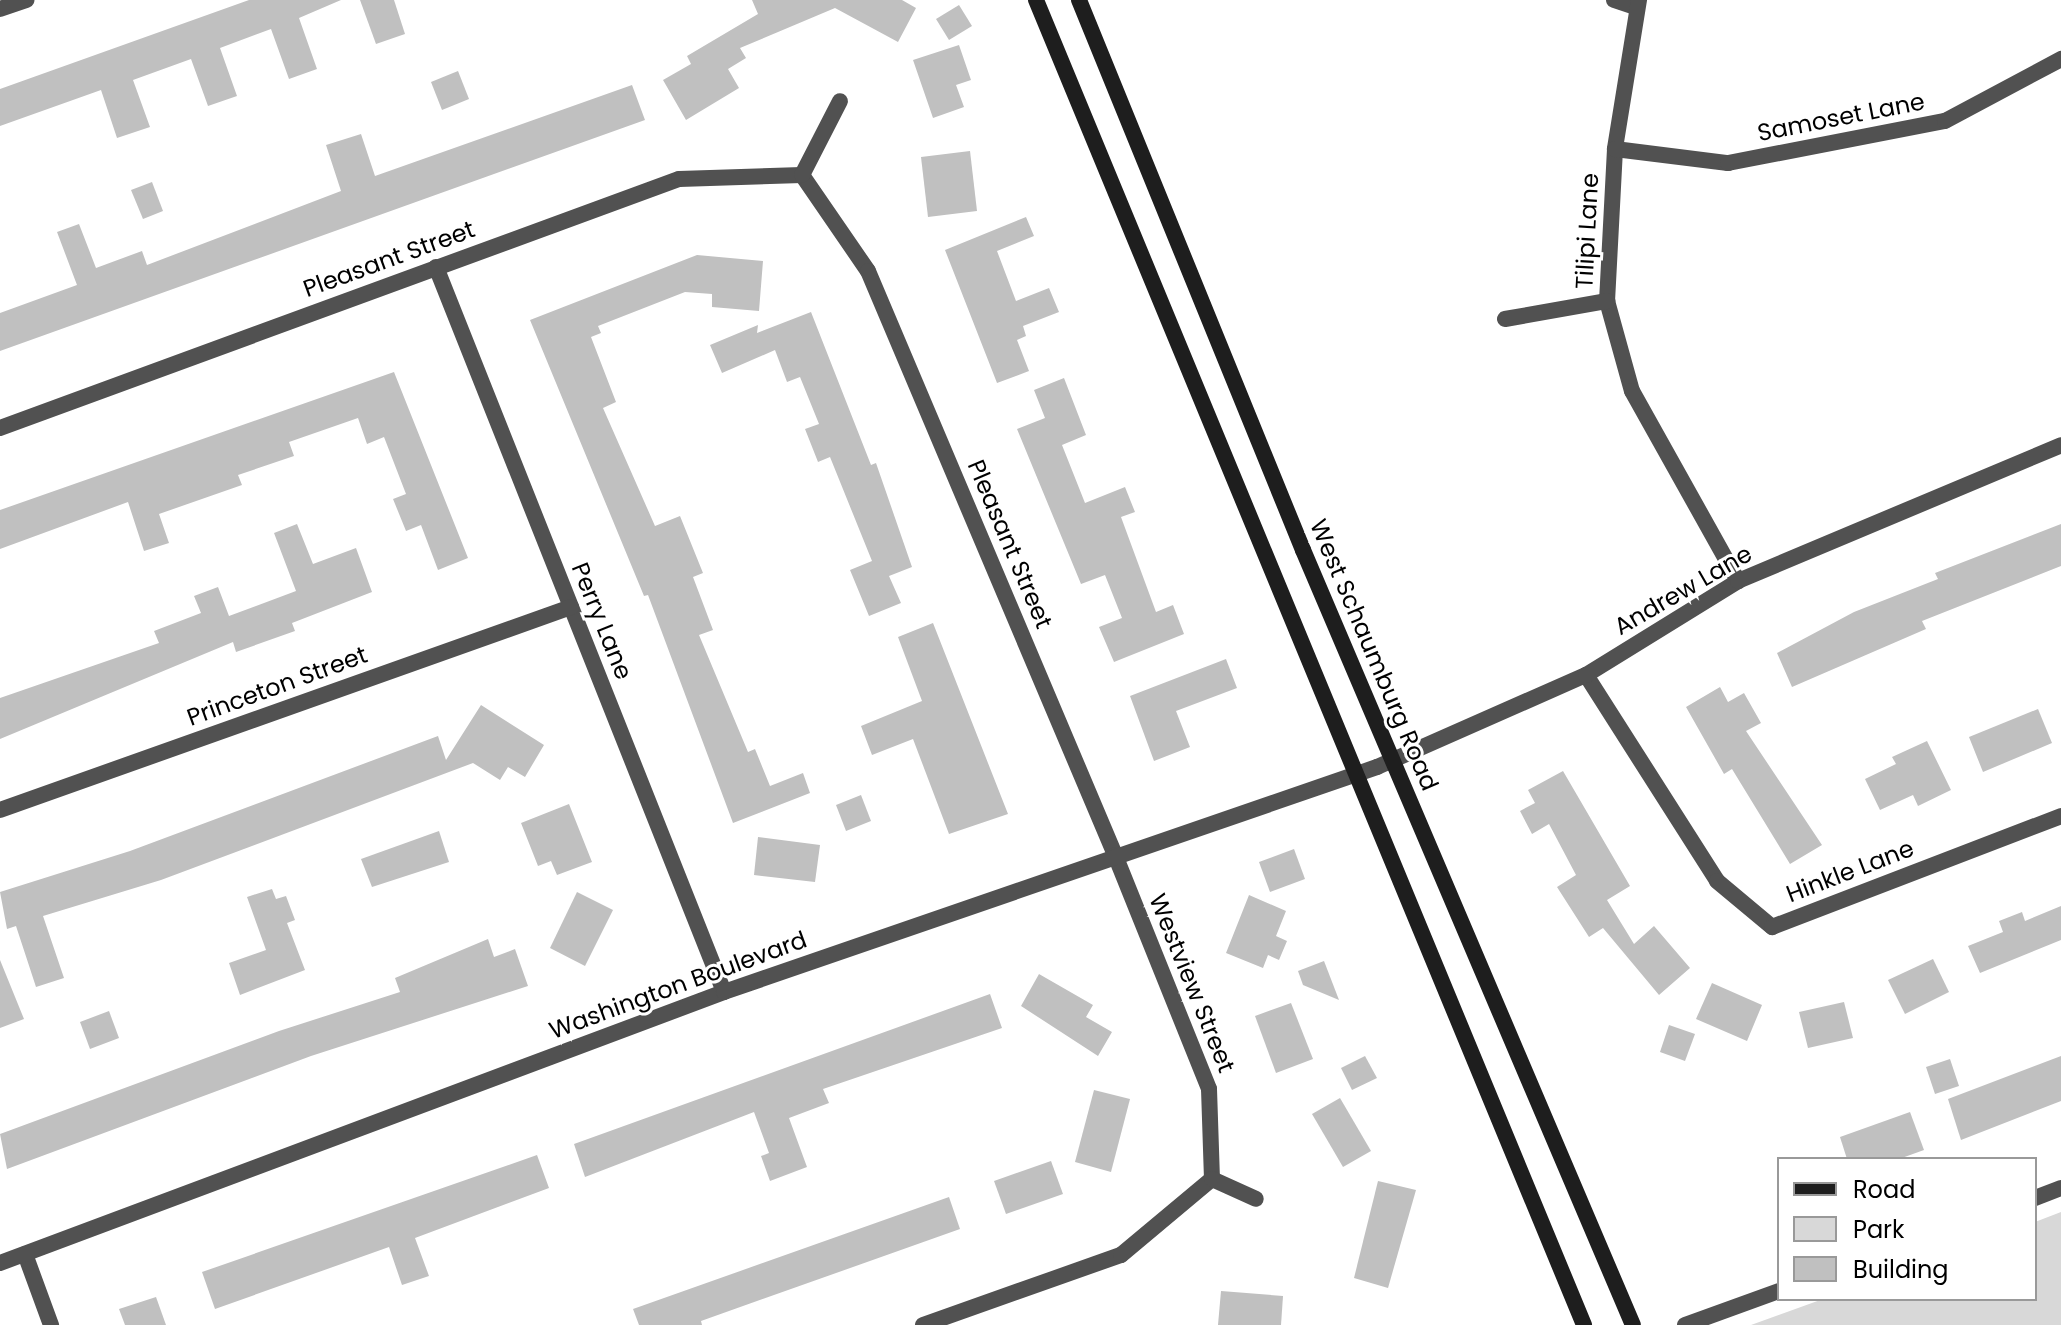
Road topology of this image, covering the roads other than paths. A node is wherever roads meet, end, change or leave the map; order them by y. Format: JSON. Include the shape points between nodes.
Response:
{"nodes":[{"id":1,"x":26,"y":0,"type":"edge"},
{"id":2,"x":1036,"y":0,"type":"edge"},
{"id":3,"x":1079,"y":0,"type":"edge"},
{"id":4,"x":1614,"y":0,"type":"edge"},
{"id":5,"x":1637,"y":3,"type":"edge"},
{"id":6,"x":0,"y":9,"type":"edge"},
{"id":7,"x":2061,"y":59,"type":"edge"},
{"id":8,"x":840,"y":101,"type":"dead end"},
{"id":9,"x":1615,"y":149,"type":"junction"},
{"id":10,"x":802,"y":175,"type":"junction"},
{"id":11,"x":436,"y":267,"type":"junction"},
{"id":12,"x":1607,"y":301,"type":"junction"},
{"id":13,"x":1505,"y":319,"type":"dead end"},
{"id":14,"x":0,"y":428,"type":"edge"},
{"id":15,"x":2061,"y":445,"type":"edge"},
{"id":16,"x":1738,"y":581,"type":"junction"},
{"id":17,"x":571,"y":607,"type":"junction"},
{"id":18,"x":1586,"y":675,"type":"junction"},
{"id":19,"x":1385,"y":764,"type":"junction"},
{"id":20,"x":1355,"y":775,"type":"junction"},
{"id":21,"x":0,"y":810,"type":"edge"},
{"id":22,"x":2061,"y":816,"type":"edge"},
{"id":23,"x":1115,"y":855,"type":"junction"},
{"id":24,"x":724,"y":992,"type":"junction"},
{"id":25,"x":1212,"y":1179,"type":"junction"},
{"id":26,"x":2061,"y":1188,"type":"edge"},
{"id":27,"x":2037,"y":1197,"type":"edge"},
{"id":28,"x":1256,"y":1199,"type":"dead end"},
{"id":29,"x":25,"y":1254,"type":"junction"},
{"id":30,"x":0,"y":1263,"type":"edge"},
{"id":31,"x":1777,"y":1292,"type":"edge"},
{"id":32,"x":51,"y":1325,"type":"edge"},
{"id":33,"x":923,"y":1325,"type":"edge"},
{"id":34,"x":1584,"y":1325,"type":"edge"},
{"id":35,"x":1633,"y":1325,"type":"edge"},
{"id":36,"x":1685,"y":1325,"type":"edge"}],
"edges":[{"from":1,"to":6,"type":"street"},
{"from":2,"to":20,"type":"main road"},
{"from":3,"to":19,"type":"main road","name":"West Schaumburg Road"},
{"from":4,"to":5,"type":"street"},
{"from":5,"to":9,"type":"street","name":"Tilipi Lane"},
{"from":7,"to":9,"type":"street","name":"Samoset Lane","via":[[1945,121],[1728,163]]},
{"from":8,"to":10,"type":"street"},
{"from":9,"to":12,"type":"street","name":"Tilipi Lane"},
{"from":10,"to":11,"type":"street","name":"Pleasant Street","via":[[679,179]]},
{"from":10,"to":23,"type":"street","name":"Pleasant Street","via":[[868,271]]},
{"from":11,"to":14,"type":"street","name":"Pleasant Street"},
{"from":11,"to":17,"type":"street","name":"Perry Lane"},
{"from":12,"to":13,"type":"street"},
{"from":12,"to":16,"type":"street","name":"Tilipi Lane","via":[[1632,391]]},
{"from":15,"to":16,"type":"street","name":"Andrew Lane"},
{"from":16,"to":18,"type":"street","name":"Andrew Lane"},
{"from":17,"to":21,"type":"street","name":"Princeton Street"},
{"from":17,"to":24,"type":"street","name":"Perry Lane"},
{"from":18,"to":19,"type":"street","name":"Andrew Lane"},
{"from":18,"to":22,"type":"street","name":"Hinkle Lane","via":[[1717,881],[1772,927]]},
{"from":19,"to":20,"type":"street","name":"Washington Boulevard"},
{"from":19,"to":35,"type":"main road","name":"West Schaumburg Road"},
{"from":20,"to":23,"type":"street","name":"Washington Boulevard"},
{"from":20,"to":34,"type":"main road"},
{"from":23,"to":24,"type":"street","name":"Washington Boulevard"},
{"from":23,"to":25,"type":"street","name":"Westview Street","via":[[1209,1089]]},
{"from":24,"to":29,"type":"street","name":"Washington Boulevard"},
{"from":25,"to":28,"type":"street"},
{"from":25,"to":33,"type":"street","via":[[1121,1255]]},
{"from":26,"to":27,"type":"street"},
{"from":29,"to":30,"type":"street","name":"Washington Boulevard"},
{"from":29,"to":32,"type":"street"},
{"from":31,"to":36,"type":"street"}]}
